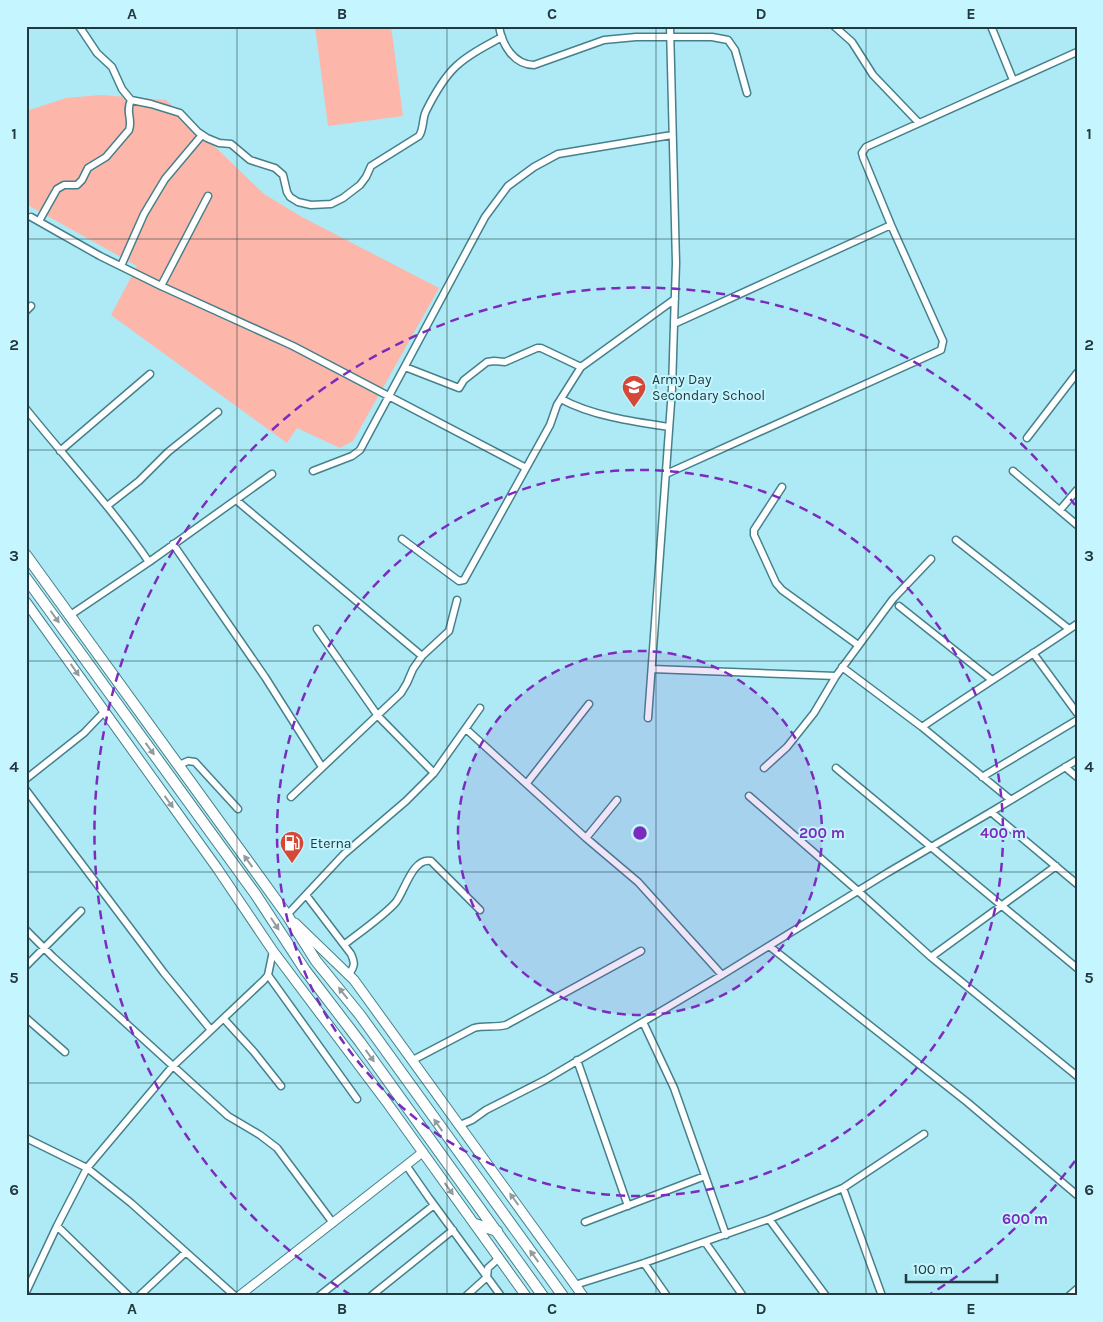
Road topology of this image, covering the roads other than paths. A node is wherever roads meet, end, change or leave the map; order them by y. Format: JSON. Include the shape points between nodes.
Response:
{"nodes":[{"id":1,"x":79,"y":26,"type":"edge"},
{"id":2,"x":499,"y":26,"type":"edge"},
{"id":3,"x":670,"y":26,"type":"edge"},
{"id":4,"x":834,"y":26,"type":"edge"},
{"id":5,"x":991,"y":26,"type":"edge"},
{"id":6,"x":502,"y":37,"type":"junction"},
{"id":7,"x":670,"y":37,"type":"junction"},
{"id":8,"x":1077,"y":52,"type":"edge"},
{"id":9,"x":1013,"y":80,"type":"junction"},
{"id":10,"x":746,"y":93,"type":"dead end"},
{"id":11,"x":131,"y":100,"type":"junction"},
{"id":12,"x":919,"y":123,"type":"junction"},
{"id":13,"x":202,"y":135,"type":"junction"},
{"id":14,"x":672,"y":136,"type":"junction"},
{"id":15,"x":208,"y":196,"type":"dead end"},
{"id":16,"x":31,"y":217,"type":"dead end"},
{"id":17,"x":39,"y":221,"type":"junction"},
{"id":18,"x":891,"y":225,"type":"junction"},
{"id":19,"x":121,"y":266,"type":"junction"},
{"id":20,"x":161,"y":286,"type":"junction"},
{"id":21,"x":675,"y":299,"type":"junction"},
{"id":22,"x":674,"y":324,"type":"junction"},
{"id":23,"x":405,"y":366,"type":"junction"},
{"id":24,"x":581,"y":367,"type":"junction"},
{"id":25,"x":1077,"y":373,"type":"edge"},
{"id":26,"x":150,"y":374,"type":"dead end"},
{"id":27,"x":389,"y":396,"type":"junction"},
{"id":28,"x":561,"y":399,"type":"junction"},
{"id":29,"x":26,"y":409,"type":"edge"},
{"id":30,"x":218,"y":412,"type":"dead end"},
{"id":31,"x":669,"y":427,"type":"junction"},
{"id":32,"x":1027,"y":438,"type":"dead end"},
{"id":33,"x":60,"y":451,"type":"junction"},
{"id":34,"x":526,"y":468,"type":"junction"},
{"id":35,"x":313,"y":471,"type":"dead end"},
{"id":36,"x":1013,"y":471,"type":"dead end"},
{"id":37,"x":272,"y":474,"type":"dead end"},
{"id":38,"x":666,"y":474,"type":"junction"},
{"id":39,"x":782,"y":487,"type":"dead end"},
{"id":40,"x":1077,"y":490,"type":"edge"},
{"id":41,"x":236,"y":500,"type":"junction"},
{"id":42,"x":108,"y":506,"type":"junction"},
{"id":43,"x":1060,"y":510,"type":"junction"},
{"id":44,"x":1077,"y":525,"type":"edge"},
{"id":45,"x":402,"y":539,"type":"dead end"},
{"id":46,"x":956,"y":540,"type":"dead end"},
{"id":47,"x":173,"y":544,"type":"junction"},
{"id":48,"x":26,"y":555,"type":"edge"},
{"id":49,"x":931,"y":559,"type":"dead end"},
{"id":50,"x":149,"y":562,"type":"junction"},
{"id":51,"x":26,"y":578,"type":"edge"},
{"id":52,"x":457,"y":600,"type":"dead end"},
{"id":53,"x":26,"y":602,"type":"edge"},
{"id":54,"x":899,"y":606,"type":"dead end"},
{"id":55,"x":69,"y":616,"type":"junction"},
{"id":56,"x":1077,"y":624,"type":"edge"},
{"id":57,"x":317,"y":629,"type":"dead end"},
{"id":58,"x":1069,"y":629,"type":"junction"},
{"id":59,"x":858,"y":645,"type":"junction"},
{"id":60,"x":1033,"y":653,"type":"junction"},
{"id":61,"x":422,"y":656,"type":"junction"},
{"id":62,"x":842,"y":667,"type":"junction"},
{"id":63,"x":652,"y":669,"type":"junction"},
{"id":64,"x":836,"y":676,"type":"junction"},
{"id":65,"x":992,"y":680,"type":"junction"},
{"id":66,"x":589,"y":704,"type":"dead end"},
{"id":67,"x":480,"y":708,"type":"dead end"},
{"id":68,"x":105,"y":711,"type":"junction"},
{"id":69,"x":1077,"y":713,"type":"edge"},
{"id":70,"x":378,"y":716,"type":"junction"},
{"id":71,"x":648,"y":718,"type":"dead end"},
{"id":72,"x":1077,"y":720,"type":"edge"},
{"id":73,"x":922,"y":727,"type":"junction"},
{"id":74,"x":466,"y":729,"type":"junction"},
{"id":75,"x":1077,"y":760,"type":"edge"},
{"id":76,"x":179,"y":765,"type":"junction"},
{"id":77,"x":322,"y":767,"type":"junction"},
{"id":78,"x":1065,"y":767,"type":"junction"},
{"id":79,"x":764,"y":768,"type":"dead end"},
{"id":80,"x":836,"y":768,"type":"dead end"},
{"id":81,"x":434,"y":773,"type":"junction"},
{"id":82,"x":982,"y":776,"type":"junction"},
{"id":83,"x":1077,"y":777,"type":"edge"},
{"id":84,"x":26,"y":779,"type":"edge"},
{"id":85,"x":527,"y":784,"type":"junction"},
{"id":86,"x":26,"y":790,"type":"edge"},
{"id":87,"x":748,"y":796,"type":"dead end"},
{"id":88,"x":291,"y":797,"type":"dead end"},
{"id":89,"x":617,"y":800,"type":"dead end"},
{"id":90,"x":1011,"y":800,"type":"junction"},
{"id":91,"x":238,"y":809,"type":"dead end"},
{"id":92,"x":991,"y":812,"type":"junction"},
{"id":93,"x":586,"y":838,"type":"junction"},
{"id":94,"x":932,"y":847,"type":"junction"},
{"id":95,"x":1056,"y":866,"type":"junction"},
{"id":96,"x":1077,"y":884,"type":"edge"},
{"id":97,"x":858,"y":891,"type":"junction"},
{"id":98,"x":306,"y":895,"type":"junction"},
{"id":99,"x":1002,"y":906,"type":"junction"},
{"id":100,"x":480,"y":910,"type":"dead end"},
{"id":101,"x":81,"y":911,"type":"dead end"},
{"id":102,"x":287,"y":915,"type":"junction"},
{"id":103,"x":26,"y":930,"type":"edge"},
{"id":104,"x":344,"y":944,"type":"junction"},
{"id":105,"x":769,"y":946,"type":"junction"},
{"id":106,"x":44,"y":948,"type":"junction"},
{"id":107,"x":273,"y":951,"type":"junction"},
{"id":108,"x":641,"y":951,"type":"dead end"},
{"id":109,"x":931,"y":957,"type":"junction"},
{"id":110,"x":26,"y":966,"type":"edge"},
{"id":111,"x":1077,"y":968,"type":"edge"},
{"id":112,"x":268,"y":974,"type":"junction"},
{"id":113,"x":349,"y":974,"type":"junction"},
{"id":114,"x":722,"y":975,"type":"junction"},
{"id":115,"x":26,"y":1018,"type":"edge"},
{"id":116,"x":224,"y":1019,"type":"junction"},
{"id":117,"x":643,"y":1022,"type":"junction"},
{"id":118,"x":211,"y":1030,"type":"junction"},
{"id":119,"x":65,"y":1052,"type":"dead end"},
{"id":120,"x":413,"y":1060,"type":"junction"},
{"id":121,"x":578,"y":1060,"type":"junction"},
{"id":122,"x":172,"y":1067,"type":"junction"},
{"id":123,"x":1075,"y":1073,"type":"edge"},
{"id":124,"x":281,"y":1086,"type":"dead end"},
{"id":125,"x":357,"y":1099,"type":"dead end"},
{"id":126,"x":460,"y":1125,"type":"junction"},
{"id":127,"x":924,"y":1134,"type":"dead end"},
{"id":128,"x":26,"y":1138,"type":"edge"},
{"id":129,"x":423,"y":1152,"type":"junction"},
{"id":130,"x":406,"y":1165,"type":"junction"},
{"id":131,"x":87,"y":1168,"type":"junction"},
{"id":132,"x":705,"y":1176,"type":"junction"},
{"id":133,"x":843,"y":1188,"type":"junction"},
{"id":134,"x":1077,"y":1195,"type":"edge"},
{"id":135,"x":434,"y":1205,"type":"junction"},
{"id":136,"x":628,"y":1206,"type":"junction"},
{"id":137,"x":769,"y":1219,"type":"junction"},
{"id":138,"x":585,"y":1222,"type":"dead end"},
{"id":139,"x":333,"y":1223,"type":"junction"},
{"id":140,"x":475,"y":1224,"type":"junction"},
{"id":141,"x":57,"y":1226,"type":"junction"},
{"id":142,"x":453,"y":1230,"type":"junction"},
{"id":143,"x":497,"y":1231,"type":"junction"},
{"id":144,"x":726,"y":1235,"type":"junction"},
{"id":145,"x":705,"y":1242,"type":"junction"},
{"id":146,"x":186,"y":1252,"type":"junction"},
{"id":147,"x":499,"y":1258,"type":"junction"},
{"id":148,"x":644,"y":1263,"type":"junction"},
{"id":149,"x":487,"y":1277,"type":"junction"},
{"id":150,"x":575,"y":1284,"type":"junction"},
{"id":151,"x":1077,"y":1289,"type":"edge"},
{"id":152,"x":26,"y":1292,"type":"edge"},
{"id":153,"x":129,"y":1296,"type":"edge"},
{"id":154,"x":139,"y":1296,"type":"edge"},
{"id":155,"x":235,"y":1296,"type":"edge"},
{"id":156,"x":239,"y":1296,"type":"edge"},
{"id":157,"x":319,"y":1296,"type":"edge"},
{"id":158,"x":370,"y":1296,"type":"edge"},
{"id":159,"x":466,"y":1296,"type":"edge"},
{"id":160,"x":501,"y":1296,"type":"edge"},
{"id":161,"x":526,"y":1296,"type":"edge"},
{"id":162,"x":543,"y":1296,"type":"edge"},
{"id":163,"x":562,"y":1296,"type":"edge"},
{"id":164,"x":583,"y":1296,"type":"edge"},
{"id":165,"x":667,"y":1296,"type":"edge"},
{"id":166,"x":743,"y":1296,"type":"edge"},
{"id":167,"x":826,"y":1296,"type":"edge"},
{"id":168,"x":882,"y":1296,"type":"edge"},
{"id":169,"x":1069,"y":1296,"type":"edge"}],
"edges":[{"from":1,"to":11,"type":"street","via":[[97,53],[112,67]]},
{"from":2,"to":6,"type":"street"},
{"from":3,"to":7,"type":"street"},
{"from":4,"to":12,"type":"street","via":[[852,42],[873,75]]},
{"from":5,"to":9,"type":"street"},
{"from":6,"to":7,"type":"street","via":[[512,56],[524,65],[534,65],[604,40]]},
{"from":6,"to":13,"type":"street","via":[[463,58],[447,74],[425,113],[419,136],[377,161],[360,185],[331,204],[298,202],[287,192],[283,175],[275,168],[250,160],[231,144],[215,142]]},
{"from":7,"to":10,"type":"street","via":[[728,40],[735,50]]},
{"from":7,"to":14,"type":"street"},
{"from":8,"to":9,"type":"street"},
{"from":9,"to":12,"type":"street"},
{"from":11,"to":13,"type":"street","via":[[180,113]]},
{"from":11,"to":17,"type":"street","via":[[129,130],[106,157],[88,168],[77,185],[64,185],[57,189]]},
{"from":12,"to":18,"type":"street","via":[[866,147],[862,153]]},
{"from":13,"to":19,"type":"street","via":[[165,179],[144,214]]},
{"from":14,"to":21,"type":"street"},
{"from":14,"to":23,"type":"street","via":[[558,154],[508,186],[485,217]]},
{"from":15,"to":20,"type":"street"},
{"from":16,"to":17,"type":"street"},
{"from":17,"to":19,"type":"street"},
{"from":18,"to":22,"type":"street"},
{"from":18,"to":38,"type":"street","via":[[943,341],[941,350]]},
{"from":19,"to":20,"type":"street"},
{"from":20,"to":27,"type":"street","via":[[294,346]]},
{"from":21,"to":22,"type":"street"},
{"from":21,"to":24,"type":"street"},
{"from":22,"to":31,"type":"street"},
{"from":23,"to":24,"type":"street","via":[[459,388],[487,362],[505,362],[537,348]]},
{"from":23,"to":27,"type":"street"},
{"from":24,"to":28,"type":"street"},
{"from":25,"to":32,"type":"street"},
{"from":26,"to":33,"type":"street"},
{"from":27,"to":34,"type":"street"},
{"from":27,"to":35,"type":"street","via":[[360,450]]},
{"from":28,"to":31,"type":"street","via":[[594,412]]},
{"from":28,"to":34,"type":"street"},
{"from":29,"to":33,"type":"street"},
{"from":30,"to":42,"type":"street"},
{"from":31,"to":38,"type":"street"},
{"from":33,"to":42,"type":"street"},
{"from":34,"to":45,"type":"street","via":[[462,582]]},
{"from":36,"to":43,"type":"street"},
{"from":37,"to":41,"type":"street"},
{"from":38,"to":63,"type":"street"},
{"from":39,"to":59,"type":"street","via":[[754,530],[776,583]]},
{"from":40,"to":43,"type":"street"},
{"from":41,"to":47,"type":"street"},
{"from":41,"to":61,"type":"street"},
{"from":42,"to":50,"type":"street"},
{"from":43,"to":44,"type":"street"},
{"from":46,"to":58,"type":"street"},
{"from":47,"to":50,"type":"street"},
{"from":47,"to":77,"type":"street","via":[[265,677]]},
{"from":48,"to":55,"type":"highway"},
{"from":49,"to":59,"type":"street","via":[[892,599]]},
{"from":50,"to":55,"type":"street"},
{"from":51,"to":143,"type":"highway","one_way":true,"via":[[256,895],[305,970]]},
{"from":52,"to":61,"type":"street","via":[[449,631]]},
{"from":53,"to":68,"type":"main road","one_way":true},
{"from":54,"to":65,"type":"street"},
{"from":55,"to":76,"type":"highway"},
{"from":56,"to":58,"type":"street"},
{"from":57,"to":70,"type":"street"},
{"from":58,"to":60,"type":"street"},
{"from":59,"to":62,"type":"street"},
{"from":60,"to":65,"type":"street"},
{"from":60,"to":69,"type":"street"},
{"from":61,"to":70,"type":"street","via":[[401,693]]},
{"from":62,"to":64,"type":"street"},
{"from":62,"to":73,"type":"street"},
{"from":63,"to":64,"type":"street"},
{"from":63,"to":71,"type":"street"},
{"from":64,"to":79,"type":"street","via":[[814,713],[787,747]]},
{"from":65,"to":73,"type":"street"},
{"from":66,"to":85,"type":"street"},
{"from":67,"to":74,"type":"street"},
{"from":68,"to":84,"type":"street","via":[[84,733]]},
{"from":68,"to":107,"type":"main road","one_way":true},
{"from":70,"to":77,"type":"street"},
{"from":70,"to":81,"type":"street"},
{"from":72,"to":82,"type":"street"},
{"from":73,"to":82,"type":"street"},
{"from":74,"to":81,"type":"street"},
{"from":74,"to":85,"type":"street"},
{"from":75,"to":78,"type":"street"},
{"from":76,"to":91,"type":"street","via":[[195,762]]},
{"from":102,"to":76,"type":"highway","one_way":true},
{"from":77,"to":88,"type":"street"},
{"from":78,"to":83,"type":"street"},
{"from":78,"to":90,"type":"street"},
{"from":80,"to":94,"type":"street"},
{"from":81,"to":98,"type":"street","via":[[344,854]]},
{"from":82,"to":90,"type":"street"},
{"from":85,"to":93,"type":"street"},
{"from":86,"to":118,"type":"street"},
{"from":87,"to":97,"type":"street"},
{"from":89,"to":93,"type":"street"},
{"from":90,"to":92,"type":"street"},
{"from":92,"to":94,"type":"street"},
{"from":92,"to":95,"type":"street"},
{"from":93,"to":114,"type":"street","via":[[638,882]]},
{"from":94,"to":97,"type":"street"},
{"from":94,"to":99,"type":"street"},
{"from":95,"to":96,"type":"street"},
{"from":95,"to":99,"type":"street"},
{"from":97,"to":105,"type":"street"},
{"from":97,"to":109,"type":"street"},
{"from":98,"to":102,"type":"street"},
{"from":98,"to":104,"type":"street"},
{"from":99,"to":109,"type":"street"},
{"from":99,"to":111,"type":"street"},
{"from":100,"to":104,"type":"street","via":[[431,861],[421,861],[395,902]]},
{"from":101,"to":106,"type":"street"},
{"from":102,"to":113,"type":"main road"},
{"from":163,"to":102,"type":"highway","one_way":true,"via":[[360,1015],[316,960]]},
{"from":103,"to":106,"type":"street"},
{"from":104,"to":113,"type":"street","via":[[354,961]]},
{"from":105,"to":114,"type":"street"},
{"from":105,"to":134,"type":"street","via":[[967,1102]]},
{"from":106,"to":110,"type":"street"},
{"from":106,"to":122,"type":"street"},
{"from":107,"to":112,"type":"street"},
{"from":107,"to":129,"type":"main road"},
{"from":108,"to":120,"type":"street","via":[[506,1025],[496,1028],[481,1026]]},
{"from":109,"to":123,"type":"street"},
{"from":112,"to":116,"type":"street"},
{"from":112,"to":125,"type":"street"},
{"from":113,"to":120,"type":"main road"},
{"from":114,"to":117,"type":"street"},
{"from":115,"to":119,"type":"street"},
{"from":116,"to":118,"type":"street"},
{"from":116,"to":124,"type":"street"},
{"from":117,"to":121,"type":"street"},
{"from":117,"to":132,"type":"street","via":[[674,1088]]},
{"from":118,"to":122,"type":"street"},
{"from":120,"to":126,"type":"main road"},
{"from":121,"to":126,"type":"street"},
{"from":121,"to":136,"type":"street"},
{"from":122,"to":131,"type":"street"},
{"from":122,"to":139,"type":"street","via":[[228,1116],[277,1148]]},
{"from":150,"to":126,"type":"main road","one_way":true},
{"from":127,"to":133,"type":"street"},
{"from":128,"to":131,"type":"street"},
{"from":129,"to":130,"type":"street"},
{"from":129,"to":140,"type":"main road","one_way":true},
{"from":130,"to":135,"type":"street"},
{"from":130,"to":139,"type":"street"},
{"from":131,"to":141,"type":"street"},
{"from":131,"to":146,"type":"street"},
{"from":132,"to":136,"type":"street"},
{"from":132,"to":144,"type":"street"},
{"from":133,"to":137,"type":"street"},
{"from":133,"to":168,"type":"street"},
{"from":135,"to":142,"type":"street"},
{"from":135,"to":157,"type":"street"},
{"from":136,"to":138,"type":"street"},
{"from":137,"to":144,"type":"street"},
{"from":137,"to":167,"type":"street"},
{"from":139,"to":156,"type":"street"},
{"from":140,"to":143,"type":"highway"},
{"from":140,"to":147,"type":"main road"},
{"from":141,"to":152,"type":"street"},
{"from":141,"to":153,"type":"street"},
{"from":142,"to":149,"type":"street"},
{"from":142,"to":158,"type":"street"},
{"from":143,"to":162,"type":"highway"},
{"from":144,"to":145,"type":"street"},
{"from":145,"to":148,"type":"street"},
{"from":145,"to":166,"type":"street"},
{"from":146,"to":154,"type":"street"},
{"from":146,"to":155,"type":"street"},
{"from":147,"to":149,"type":"street","via":[[488,1268]]},
{"from":147,"to":161,"type":"main road"},
{"from":148,"to":150,"type":"street"},
{"from":148,"to":165,"type":"street"},
{"from":149,"to":159,"type":"street"},
{"from":149,"to":160,"type":"street"},
{"from":150,"to":164,"type":"main road"},
{"from":151,"to":169,"type":"street"}]}
